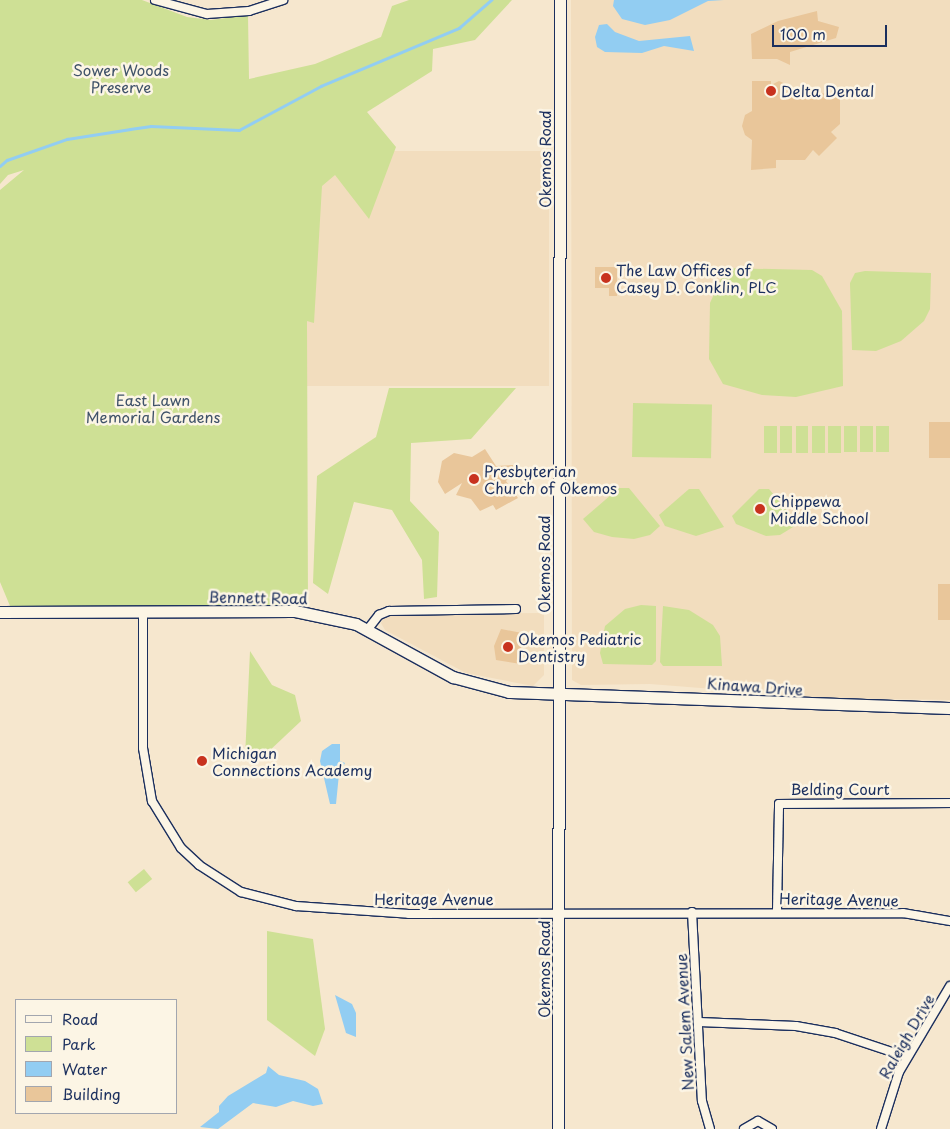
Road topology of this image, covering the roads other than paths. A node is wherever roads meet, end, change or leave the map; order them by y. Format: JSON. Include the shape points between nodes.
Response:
{"nodes":[{"id":1,"x":155,"y":0,"type":"edge"},
{"id":2,"x":283,"y":0,"type":"edge"},
{"id":3,"x":560,"y":0,"type":"edge"},
{"id":4,"x":516,"y":609,"type":"dead end"},
{"id":5,"x":143,"y":611,"type":"junction"},
{"id":6,"x":0,"y":612,"type":"edge"},
{"id":7,"x":368,"y":629,"type":"junction"},
{"id":8,"x":558,"y":695,"type":"junction"},
{"id":9,"x":950,"y":708,"type":"edge"},
{"id":10,"x":950,"y":803,"type":"edge"},
{"id":11,"x":777,"y":911,"type":"junction"},
{"id":12,"x":559,"y":912,"type":"junction"},
{"id":13,"x":692,"y":912,"type":"junction"},
{"id":14,"x":950,"y":921,"type":"edge"},
{"id":15,"x":950,"y":986,"type":"edge"},
{"id":16,"x":699,"y":1022,"type":"junction"},
{"id":17,"x":907,"y":1057,"type":"junction"},
{"id":18,"x":558,"y":1129,"type":"edge"},
{"id":19,"x":710,"y":1129,"type":"edge"},
{"id":20,"x":744,"y":1129,"type":"edge"},
{"id":21,"x":772,"y":1129,"type":"edge"},
{"id":22,"x":881,"y":1129,"type":"edge"}],
"edges":[{"from":1,"to":2,"type":"street","via":[[207,14],[249,10]]},
{"from":3,"to":8,"type":"main road","name":"Okemos Road"},
{"from":4,"to":7,"type":"street","via":[[389,611],[379,615]]},
{"from":5,"to":6,"type":"main road","name":"Bennett Road"},
{"from":5,"to":7,"type":"main road","name":"Bennett Road","via":[[295,611],[333,617]]},
{"from":5,"to":12,"type":"street","name":"Heritage Avenue","via":[[146,776],[152,801],[168,830],[199,865],[241,892],[296,906],[410,914]]},
{"from":7,"to":8,"type":"main road","name":"Bennett Road","via":[[443,673],[473,685],[509,692]]},
{"from":8,"to":9,"type":"main road","name":"Kinawa Drive","via":[[684,696],[812,705]]},
{"from":8,"to":12,"type":"main road","name":"Okemos Road"},
{"from":10,"to":11,"type":"street","name":"Belding Court","via":[[779,804]]},
{"from":11,"to":13,"type":"street","name":"Heritage Avenue"},
{"from":11,"to":14,"type":"street","name":"Heritage Avenue","via":[[902,913]]},
{"from":12,"to":13,"type":"street","name":"Heritage Avenue"},
{"from":12,"to":18,"type":"main road","name":"Okemos Road"},
{"from":13,"to":16,"type":"street","name":"New Salem Avenue"},
{"from":15,"to":17,"type":"street","name":"Raleigh Drive"},
{"from":16,"to":17,"type":"street","via":[[796,1026],[844,1035]]},
{"from":16,"to":19,"type":"street","name":"New Salem Avenue","via":[[702,1101]]},
{"from":17,"to":22,"type":"street","name":"Raleigh Drive","via":[[892,1088]]},
{"from":20,"to":21,"type":"street","via":[[758,1121]]}]}
